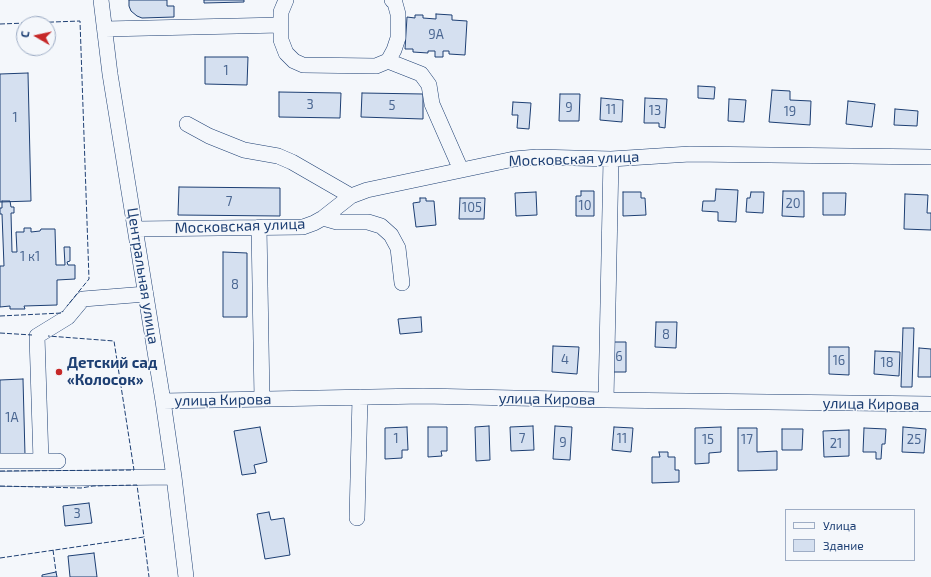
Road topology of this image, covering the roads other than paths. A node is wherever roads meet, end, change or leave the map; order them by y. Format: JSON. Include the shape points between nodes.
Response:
{"nodes":[{"id":1,"x":101,"y":0,"type":"edge"},
{"id":2,"x":286,"y":0,"type":"edge"},
{"id":3,"x":392,"y":0,"type":"edge"},
{"id":4,"x":281,"y":25,"type":"junction"},
{"id":5,"x":105,"y":29,"type":"junction"},
{"id":6,"x":388,"y":61,"type":"junction"},
{"id":7,"x":187,"y":124,"type":"dead end"},
{"id":8,"x":931,"y":157,"type":"edge"},
{"id":9,"x":611,"y":159,"type":"junction"},
{"id":10,"x":461,"y":170,"type":"junction"},
{"id":11,"x":351,"y":196,"type":"junction"},
{"id":12,"x":323,"y":218,"type":"junction"},
{"id":13,"x":259,"y":227,"type":"junction"},
{"id":14,"x":135,"y":229,"type":"junction"},
{"id":15,"x":402,"y":283,"type":"dead end"},
{"id":16,"x":146,"y":294,"type":"junction"},
{"id":17,"x":360,"y":397,"type":"junction"},
{"id":18,"x":262,"y":399,"type":"junction"},
{"id":19,"x":606,"y":400,"type":"junction"},
{"id":20,"x":163,"y":401,"type":"junction"},
{"id":21,"x":931,"y":404,"type":"edge"},
{"id":22,"x":0,"y":461,"type":"edge"},
{"id":23,"x":41,"y":461,"type":"junction"},
{"id":24,"x":58,"y":461,"type":"dead end"},
{"id":25,"x":174,"y":477,"type":"junction"},
{"id":26,"x":0,"y":479,"type":"edge"},
{"id":27,"x":357,"y":518,"type":"dead end"},
{"id":28,"x":186,"y":577,"type":"edge"}],
"edges":[{"from":1,"to":5,"type":"street","name":"Центральная улица"},
{"from":2,"to":4,"type":"street","via":[[281,12]]},
{"from":3,"to":6,"type":"street","via":[[398,14],[398,38]]},
{"from":4,"to":5,"type":"street"},
{"from":4,"to":6,"type":"street","via":[[281,40],[286,53],[303,65],[376,66]]},
{"from":5,"to":14,"type":"street","name":"Центральная улица"},
{"from":6,"to":10,"type":"street","via":[[421,74],[429,85],[432,104]]},
{"from":7,"to":11,"type":"street","via":[[244,150],[278,156],[292,162]]},
{"from":8,"to":9,"type":"street","name":"Московская улица","via":[[690,154]]},
{"from":9,"to":10,"type":"street","name":"Московская улица","via":[[514,159]]},
{"from":9,"to":19,"type":"street"},
{"from":10,"to":11,"type":"street","name":"Московская улица"},
{"from":11,"to":12,"type":"street","name":"Московская улица"},
{"from":12,"to":13,"type":"street","name":"Московская улица","via":[[303,227]]},
{"from":12,"to":15,"type":"street","via":[[337,222],[368,222],[381,226],[391,235],[398,248]]},
{"from":13,"to":14,"type":"street","name":"Московская улица"},
{"from":13,"to":18,"type":"street"},
{"from":14,"to":16,"type":"street","name":"Центральная улица"},
{"from":16,"to":20,"type":"street","name":"Центральная улица"},
{"from":16,"to":23,"type":"street","via":[[83,299],[68,317],[37,336]]},
{"from":17,"to":18,"type":"street","name":"улица Кирова"},
{"from":17,"to":19,"type":"street","name":"улица Кирова"},
{"from":17,"to":27,"type":"street"},
{"from":18,"to":20,"type":"street","name":"улица Кирова"},
{"from":19,"to":21,"type":"street","name":"улица Кирова"},
{"from":20,"to":25,"type":"street","name":"Центральная улица"},
{"from":22,"to":23,"type":"street"},
{"from":23,"to":24,"type":"street"},
{"from":25,"to":26,"type":"street"},
{"from":25,"to":28,"type":"street","name":"Центральная улица"}]}
